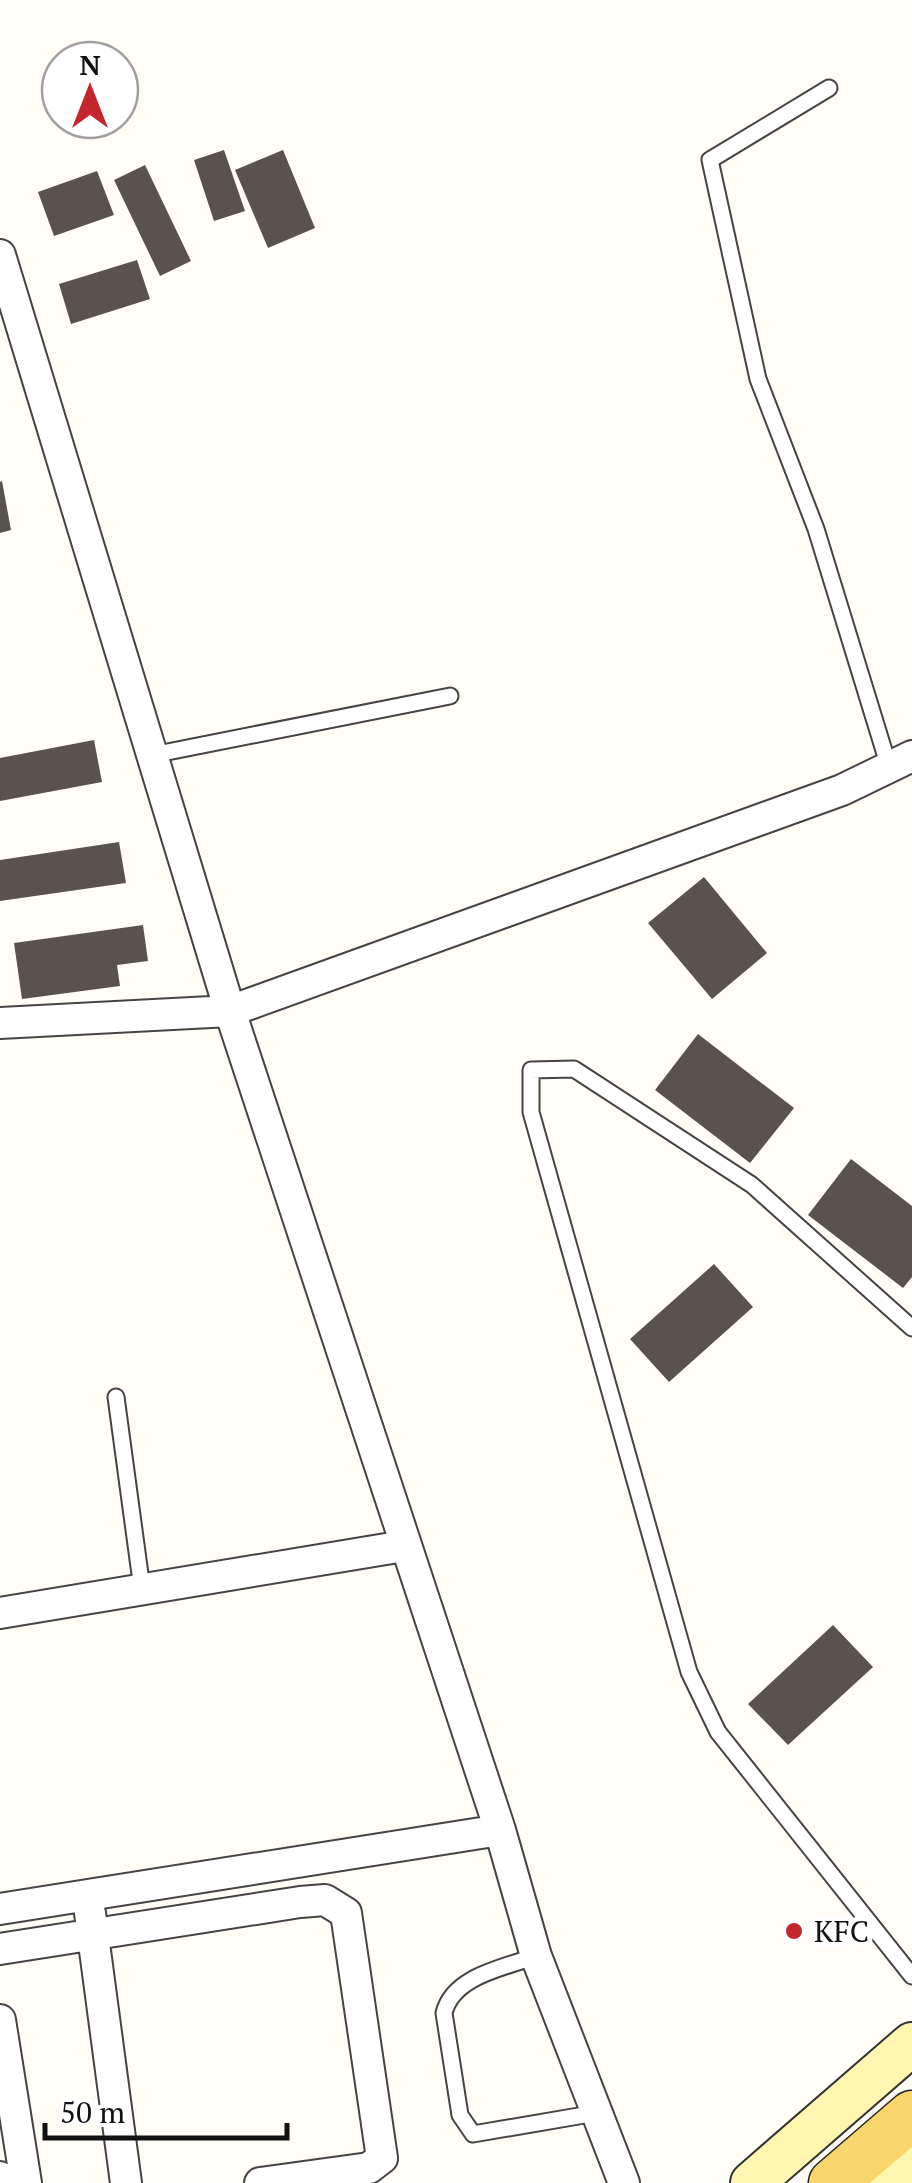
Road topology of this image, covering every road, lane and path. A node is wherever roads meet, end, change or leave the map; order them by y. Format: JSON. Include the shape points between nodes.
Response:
{"nodes":[{"id":1,"x":829,"y":88,"type":"dead end"},
{"id":2,"x":0,"y":255,"type":"edge"},
{"id":3,"x":450,"y":696,"type":"dead end"},
{"id":4,"x":152,"y":755,"type":"junction"},
{"id":5,"x":901,"y":762,"type":"edge"},
{"id":6,"x":230,"y":1011,"type":"junction"},
{"id":7,"x":0,"y":1023,"type":"edge"},
{"id":8,"x":912,"y":1328,"type":"edge"},
{"id":9,"x":116,"y":1398,"type":"dead end"},
{"id":10,"x":404,"y":1546,"type":"junction"},
{"id":11,"x":142,"y":1589,"type":"junction"},
{"id":12,"x":0,"y":1613,"type":"edge"},
{"id":13,"x":500,"y":1830,"type":"junction"},
{"id":14,"x":329,"y":1857,"type":"junction"},
{"id":15,"x":88,"y":1895,"type":"junction"},
{"id":16,"x":336,"y":1904,"type":"junction"},
{"id":17,"x":0,"y":1910,"type":"edge"},
{"id":18,"x":93,"y":1933,"type":"junction"},
{"id":19,"x":0,"y":1950,"type":"edge"},
{"id":20,"x":536,"y":1956,"type":"junction"},
{"id":21,"x":912,"y":1976,"type":"edge"},
{"id":22,"x":0,"y":2020,"type":"edge"},
{"id":23,"x":912,"y":2044,"type":"edge"},
{"id":24,"x":596,"y":2113,"type":"junction"},
{"id":25,"x":912,"y":2115,"type":"edge"},
{"id":26,"x":912,"y":2163,"type":"edge"},
{"id":27,"x":26,"y":2183,"type":"edge"},
{"id":28,"x":126,"y":2183,"type":"edge"},
{"id":29,"x":260,"y":2183,"type":"edge"},
{"id":30,"x":624,"y":2183,"type":"edge"},
{"id":31,"x":752,"y":2183,"type":"edge"},
{"id":32,"x":834,"y":2183,"type":"edge"},
{"id":33,"x":889,"y":2183,"type":"edge"}],
"edges":[{"from":1,"to":5,"type":"lane","via":[[710,160],[758,379]]},
{"from":2,"to":4,"type":"street"},
{"from":3,"to":4,"type":"lane"},
{"from":4,"to":6,"type":"street"},
{"from":5,"to":6,"type":"street","via":[[842,790]]},
{"from":6,"to":7,"type":"street"},
{"from":6,"to":10,"type":"street"},
{"from":8,"to":21,"type":"lane","via":[[752,1185],[574,1069],[530,1070],[530,1112],[689,1672],[718,1732]]},
{"from":9,"to":11,"type":"lane"},
{"from":10,"to":11,"type":"street"},
{"from":10,"to":13,"type":"street"},
{"from":11,"to":12,"type":"street"},
{"from":13,"to":14,"type":"street"},
{"from":13,"to":20,"type":"street"},
{"from":14,"to":15,"type":"street"},
{"from":14,"to":16,"type":"street"},
{"from":15,"to":17,"type":"street"},
{"from":15,"to":18,"type":"street"},
{"from":16,"to":18,"type":"street","via":[[300,1902]]},
{"from":16,"to":29,"type":"street","via":[[350,1927],[382,2158],[369,2168]]},
{"from":18,"to":19,"type":"street"},
{"from":18,"to":28,"type":"street"},
{"from":20,"to":24,"type":"street"},
{"from":20,"to":24,"type":"lane","via":[[457,1986],[448,1997],[444,2013],[460,2115],[473,2134]]},
{"from":22,"to":27,"type":"street"},
{"from":23,"to":31,"type":"street"},
{"from":24,"to":30,"type":"street"},
{"from":25,"to":32,"type":"main road"},
{"from":26,"to":33,"type":"street"}]}
